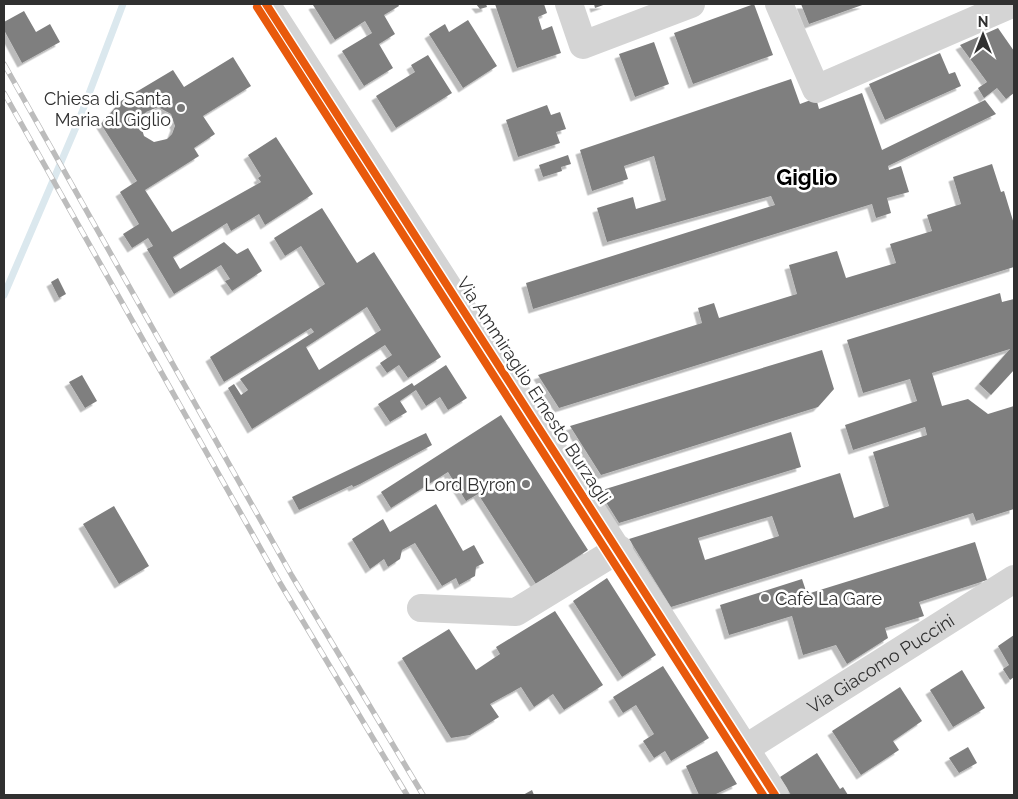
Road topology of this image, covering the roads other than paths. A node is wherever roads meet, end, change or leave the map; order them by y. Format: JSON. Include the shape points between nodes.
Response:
{"nodes":[{"id":1,"x":266,"y":4,"type":"edge"},
{"id":2,"x":569,"y":4,"type":"edge"},
{"id":3,"x":691,"y":4,"type":"edge"},
{"id":4,"x":779,"y":4,"type":"edge"},
{"id":5,"x":1009,"y":8,"type":"edge"},
{"id":6,"x":619,"y":549,"type":"junction"},
{"id":7,"x":1014,"y":578,"type":"edge"},
{"id":8,"x":421,"y":608,"type":"dead end"},
{"id":9,"x":746,"y":748,"type":"junction"},
{"id":10,"x":775,"y":795,"type":"edge"}],
"edges":[{"from":1,"to":6,"type":"street","name":"Via Ammiraglio Ernesto Burzagli"},
{"from":2,"to":3,"type":"street","via":[[583,45]]},
{"from":4,"to":5,"type":"street","via":[[816,89]]},
{"from":6,"to":8,"type":"street","via":[[516,612]]},
{"from":6,"to":9,"type":"street","name":"Via Ammiraglio Ernesto Burzagli"},
{"from":7,"to":9,"type":"street","name":"Via Giacomo Puccini"},
{"from":9,"to":10,"type":"street","name":"Via Ammiraglio Ernesto Burzagli"}]}
